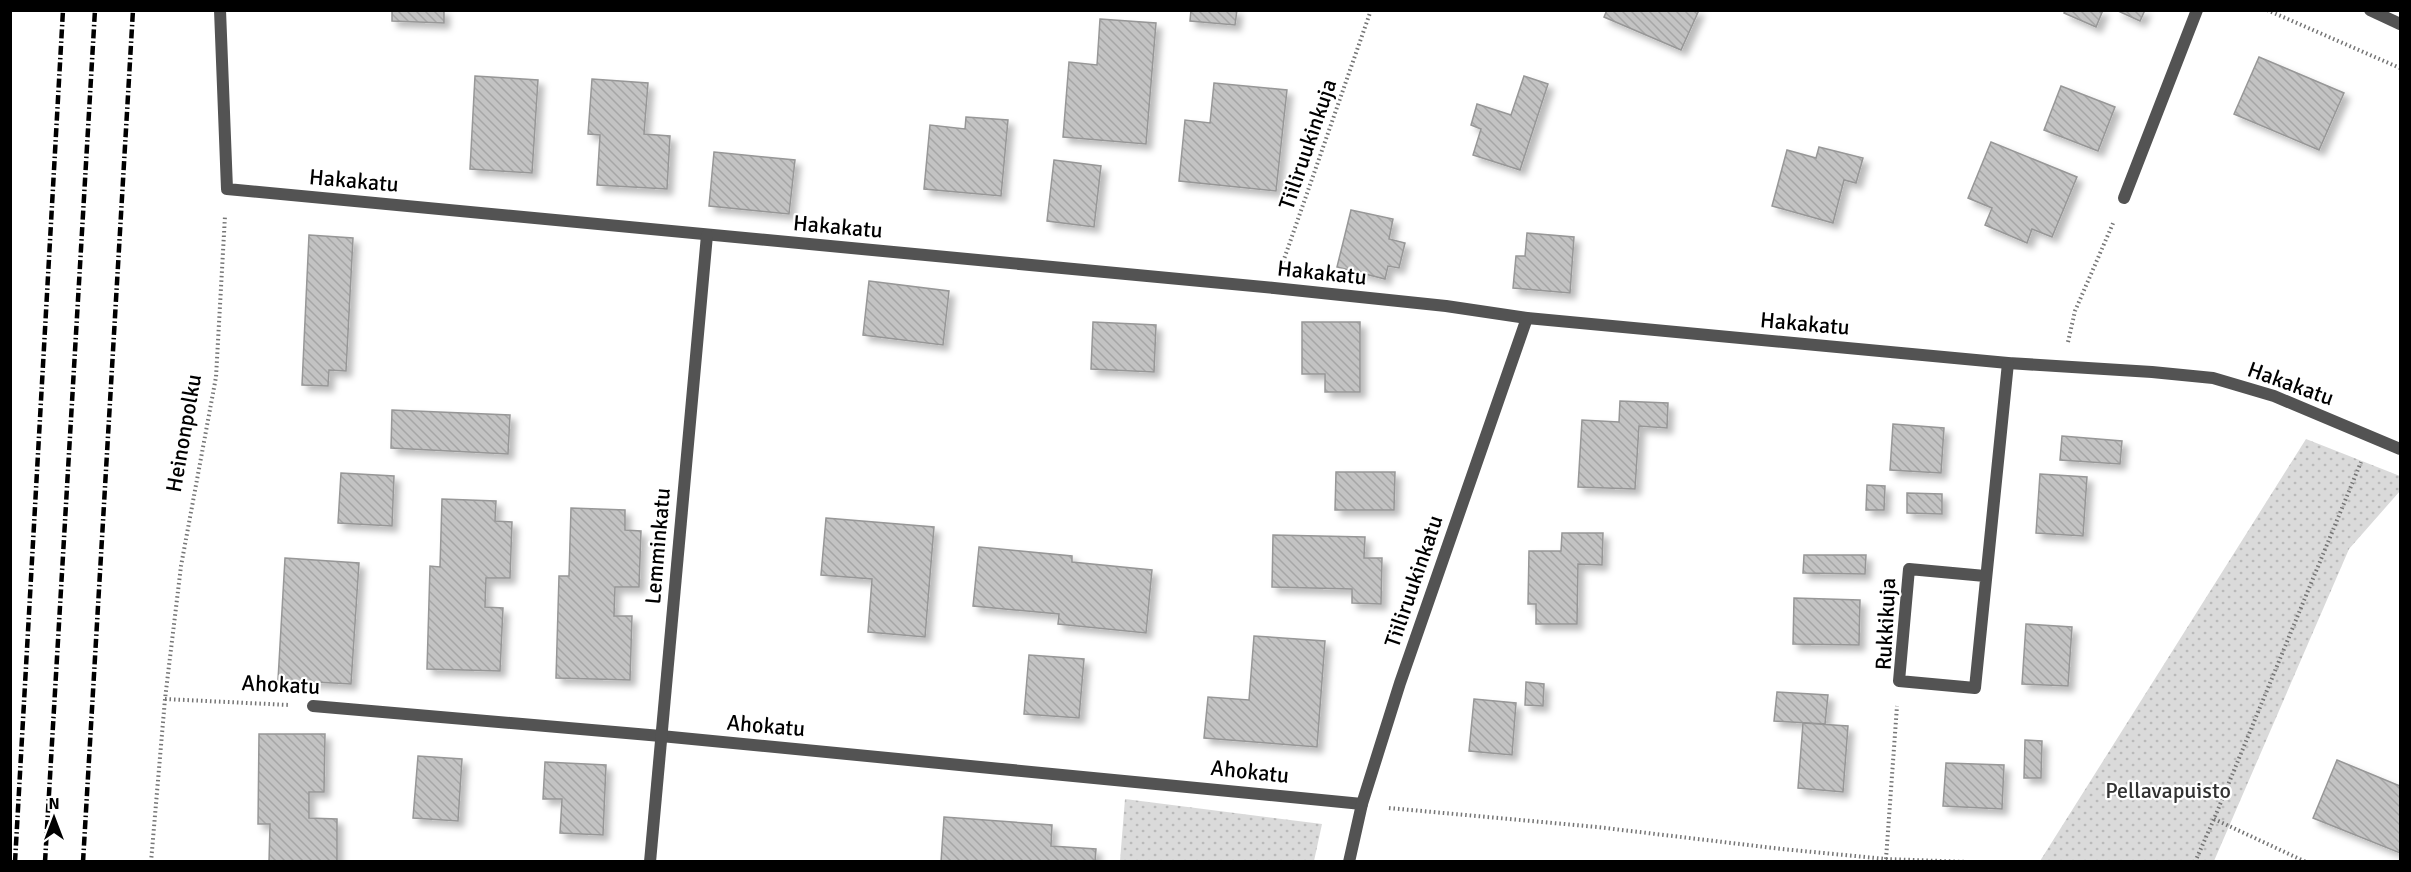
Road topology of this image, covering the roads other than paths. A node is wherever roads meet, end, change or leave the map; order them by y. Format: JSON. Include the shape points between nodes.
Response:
{"nodes":[{"id":1,"x":220,"y":10,"type":"edge"},
{"id":2,"x":2197,"y":10,"type":"edge"},
{"id":3,"x":2370,"y":10,"type":"edge"},
{"id":4,"x":2400,"y":24,"type":"edge"},
{"id":5,"x":2124,"y":198,"type":"road end"},
{"id":6,"x":707,"y":235,"type":"junction"},
{"id":7,"x":1527,"y":318,"type":"junction"},
{"id":8,"x":2008,"y":363,"type":"junction"},
{"id":9,"x":2400,"y":449,"type":"edge"},
{"id":10,"x":1985,"y":576,"type":"junction"},
{"id":11,"x":313,"y":706,"type":"road end"},
{"id":12,"x":661,"y":736,"type":"junction"},
{"id":13,"x":1362,"y":804,"type":"junction"},
{"id":14,"x":650,"y":861,"type":"edge"},
{"id":15,"x":1349,"y":861,"type":"edge"}],
"edges":[{"from":1,"to":6,"type":"street","name":"Hakakatu","via":[[227,189]]},
{"from":2,"to":5,"type":"street"},
{"from":3,"to":4,"type":"street"},
{"from":6,"to":7,"type":"street","name":"Hakakatu","via":[[1274,288]]},
{"from":6,"to":12,"type":"street","name":"Lemminkatu"},
{"from":7,"to":8,"type":"street","name":"Hakakatu"},
{"from":7,"to":13,"type":"street","name":"Tiiliruukinkatu"},
{"from":8,"to":9,"type":"street","name":"Hakakatu","via":[[2213,378],[2274,396]]},
{"from":8,"to":10,"type":"street","name":"Rukkikuja"},
{"from":10,"to":10,"type":"street","name":"Rukkikuja","via":[[1975,688],[1899,681],[1909,569]]},
{"from":11,"to":12,"type":"street","name":"Ahokatu"},
{"from":12,"to":13,"type":"street","name":"Ahokatu"},
{"from":12,"to":14,"type":"street","name":"Lemminkatu"},
{"from":13,"to":15,"type":"street","name":"Tiiliruukinkatu"}]}
